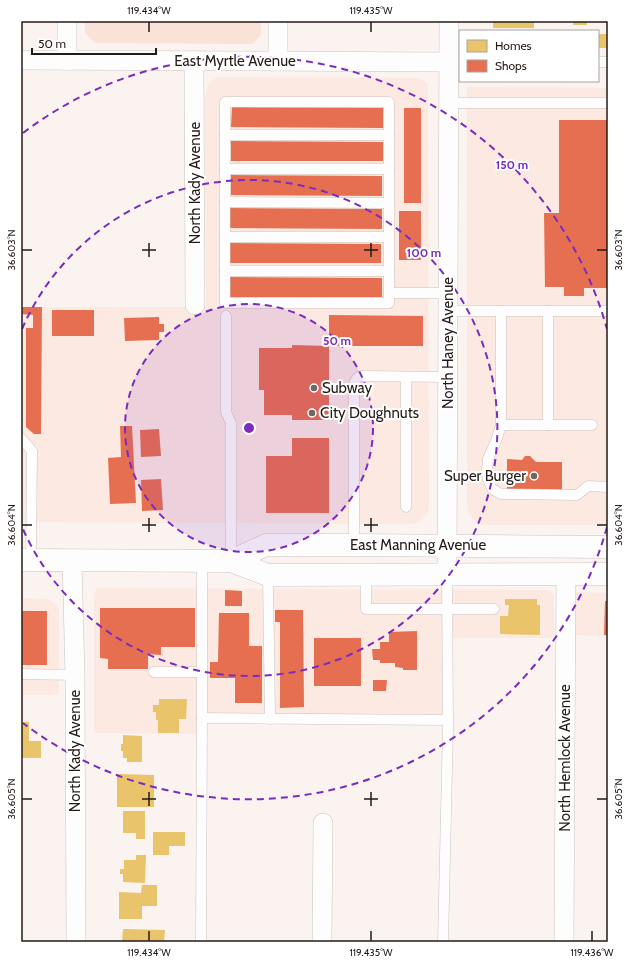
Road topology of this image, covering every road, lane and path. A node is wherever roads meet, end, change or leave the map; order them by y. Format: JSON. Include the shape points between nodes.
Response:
{"nodes":[{"id":1,"x":67,"y":21,"type":"edge"},
{"id":2,"x":278,"y":21,"type":"edge"},
{"id":3,"x":449,"y":21,"type":"edge"},
{"id":4,"x":21,"y":60,"type":"edge"},
{"id":5,"x":67,"y":60,"type":"junction"},
{"id":6,"x":194,"y":61,"type":"junction"},
{"id":7,"x":278,"y":61,"type":"junction"},
{"id":8,"x":455,"y":62,"type":"edge"},
{"id":9,"x":449,"y":103,"type":"junction"},
{"id":10,"x":608,"y":103,"type":"edge"},
{"id":11,"x":225,"y":135,"type":"junction"},
{"id":12,"x":389,"y":135,"type":"junction"},
{"id":13,"x":225,"y":169,"type":"junction"},
{"id":14,"x":389,"y":169,"type":"junction"},
{"id":15,"x":225,"y":202,"type":"junction"},
{"id":16,"x":389,"y":203,"type":"junction"},
{"id":17,"x":225,"y":237,"type":"junction"},
{"id":18,"x":389,"y":237,"type":"junction"},
{"id":19,"x":225,"y":271,"type":"junction"},
{"id":20,"x":389,"y":271,"type":"junction"},
{"id":21,"x":389,"y":293,"type":"junction"},
{"id":22,"x":449,"y":302,"type":"junction"},
{"id":23,"x":195,"y":305,"type":"dead end"},
{"id":24,"x":501,"y":311,"type":"junction"},
{"id":25,"x":548,"y":311,"type":"junction"},
{"id":26,"x":608,"y":311,"type":"edge"},
{"id":27,"x":226,"y":316,"type":"dead end"},
{"id":28,"x":406,"y":377,"type":"junction"},
{"id":29,"x":448,"y":377,"type":"junction"},
{"id":30,"x":501,"y":425,"type":"junction"},
{"id":31,"x":548,"y":425,"type":"junction"},
{"id":32,"x":592,"y":425,"type":"dead end"},
{"id":33,"x":21,"y":438,"type":"edge"},
{"id":34,"x":608,"y":487,"type":"edge"},
{"id":35,"x":406,"y":507,"type":"dead end"},
{"id":36,"x":354,"y":545,"type":"junction"},
{"id":37,"x":447,"y":545,"type":"junction"},
{"id":38,"x":608,"y":547,"type":"edge"},
{"id":39,"x":26,"y":560,"type":"edge"},
{"id":40,"x":72,"y":560,"type":"junction"},
{"id":41,"x":202,"y":561,"type":"junction"},
{"id":42,"x":231,"y":561,"type":"junction"},
{"id":43,"x":566,"y":574,"type":"junction"},
{"id":44,"x":608,"y":574,"type":"edge"},
{"id":45,"x":268,"y":575,"type":"junction"},
{"id":46,"x":366,"y":575,"type":"junction"},
{"id":47,"x":447,"y":575,"type":"junction"},
{"id":48,"x":447,"y":609,"type":"junction"},
{"id":49,"x":494,"y":610,"type":"dead end"},
{"id":50,"x":154,"y":672,"type":"dead end"},
{"id":51,"x":202,"y":672,"type":"junction"},
{"id":52,"x":21,"y":674,"type":"edge"},
{"id":53,"x":75,"y":676,"type":"junction"},
{"id":54,"x":202,"y":718,"type":"junction"},
{"id":55,"x":270,"y":719,"type":"junction"},
{"id":56,"x":448,"y":720,"type":"junction"},
{"id":57,"x":324,"y":822,"type":"dead end"},
{"id":58,"x":76,"y":942,"type":"edge"},
{"id":59,"x":201,"y":942,"type":"edge"},
{"id":60,"x":322,"y":942,"type":"edge"},
{"id":61,"x":443,"y":942,"type":"edge"},
{"id":62,"x":564,"y":942,"type":"edge"}],
"edges":[{"from":1,"to":5,"type":"street"},
{"from":2,"to":7,"type":"street"},
{"from":3,"to":8,"type":"street","name":"North Haney Avenue"},
{"from":4,"to":5,"type":"street","name":"East Myrtle Avenue"},
{"from":5,"to":6,"type":"street","name":"East Myrtle Avenue"},
{"from":6,"to":7,"type":"street","name":"East Myrtle Avenue"},
{"from":6,"to":23,"type":"street","name":"North Kady Avenue"},
{"from":7,"to":8,"type":"street","name":"East Myrtle Avenue"},
{"from":8,"to":9,"type":"street","name":"North Haney Avenue"},
{"from":9,"to":10,"type":"lane"},
{"from":9,"to":22,"type":"street","name":"North Haney Avenue"},
{"from":11,"to":12,"type":"lane"},
{"from":11,"to":12,"type":"lane","via":[[225,102],[389,102]]},
{"from":11,"to":13,"type":"lane"},
{"from":12,"to":14,"type":"lane"},
{"from":13,"to":14,"type":"lane"},
{"from":13,"to":15,"type":"lane"},
{"from":14,"to":16,"type":"lane"},
{"from":15,"to":16,"type":"lane"},
{"from":15,"to":17,"type":"lane"},
{"from":16,"to":18,"type":"lane"},
{"from":17,"to":18,"type":"lane"},
{"from":17,"to":19,"type":"lane"},
{"from":18,"to":20,"type":"lane"},
{"from":19,"to":20,"type":"lane"},
{"from":19,"to":21,"type":"lane","via":[[225,303],[389,303]]},
{"from":20,"to":21,"type":"lane"},
{"from":21,"to":22,"type":"lane"},
{"from":22,"to":24,"type":"lane"},
{"from":22,"to":29,"type":"street","name":"North Haney Avenue"},
{"from":24,"to":25,"type":"lane"},
{"from":24,"to":30,"type":"lane"},
{"from":25,"to":26,"type":"lane"},
{"from":25,"to":31,"type":"lane"},
{"from":27,"to":42,"type":"lane","via":[[226,412],[231,423]]},
{"from":28,"to":29,"type":"lane"},
{"from":28,"to":35,"type":"lane"},
{"from":28,"to":36,"type":"lane","via":[[362,376],[358,377],[354,384]]},
{"from":29,"to":37,"type":"street","name":"North Haney Avenue"},
{"from":30,"to":31,"type":"lane"},
{"from":30,"to":34,"type":"lane","via":[[487,465],[492,489],[501,494],[577,495],[588,486]]},
{"from":31,"to":32,"type":"lane"},
{"from":33,"to":39,"type":"lane","via":[[32,451]]},
{"from":36,"to":37,"type":"main road","name":"East Manning Avenue"},
{"from":36,"to":42,"type":"main road","name":"East Manning Avenue","via":[[266,545]]},
{"from":37,"to":38,"type":"main road","name":"East Manning Avenue"},
{"from":37,"to":47,"type":"street","name":"North Haney Avenue"},
{"from":39,"to":40,"type":"main road","name":"East Manning Avenue"},
{"from":40,"to":41,"type":"main road","name":"East Manning Avenue"},
{"from":40,"to":53,"type":"street","name":"North Kady Avenue"},
{"from":41,"to":42,"type":"main road","name":"East Manning Avenue"},
{"from":41,"to":51,"type":"lane"},
{"from":42,"to":45,"type":"main road","name":"East Manning Avenue"},
{"from":43,"to":44,"type":"main road","name":"East Manning Avenue"},
{"from":43,"to":47,"type":"main road","name":"East Manning Avenue"},
{"from":43,"to":62,"type":"street","name":"North Hemlock Avenue"},
{"from":45,"to":46,"type":"main road","name":"East Manning Avenue"},
{"from":45,"to":55,"type":"lane"},
{"from":46,"to":47,"type":"main road","name":"East Manning Avenue"},
{"from":46,"to":48,"type":"lane","via":[[366,609]]},
{"from":47,"to":48,"type":"lane"},
{"from":48,"to":49,"type":"lane"},
{"from":48,"to":56,"type":"lane"},
{"from":50,"to":51,"type":"lane"},
{"from":51,"to":54,"type":"lane"},
{"from":52,"to":53,"type":"lane"},
{"from":53,"to":58,"type":"street","name":"North Kady Avenue"},
{"from":54,"to":55,"type":"lane"},
{"from":54,"to":59,"type":"lane"},
{"from":55,"to":56,"type":"lane"},
{"from":56,"to":61,"type":"lane"},
{"from":57,"to":60,"type":"street"}]}
